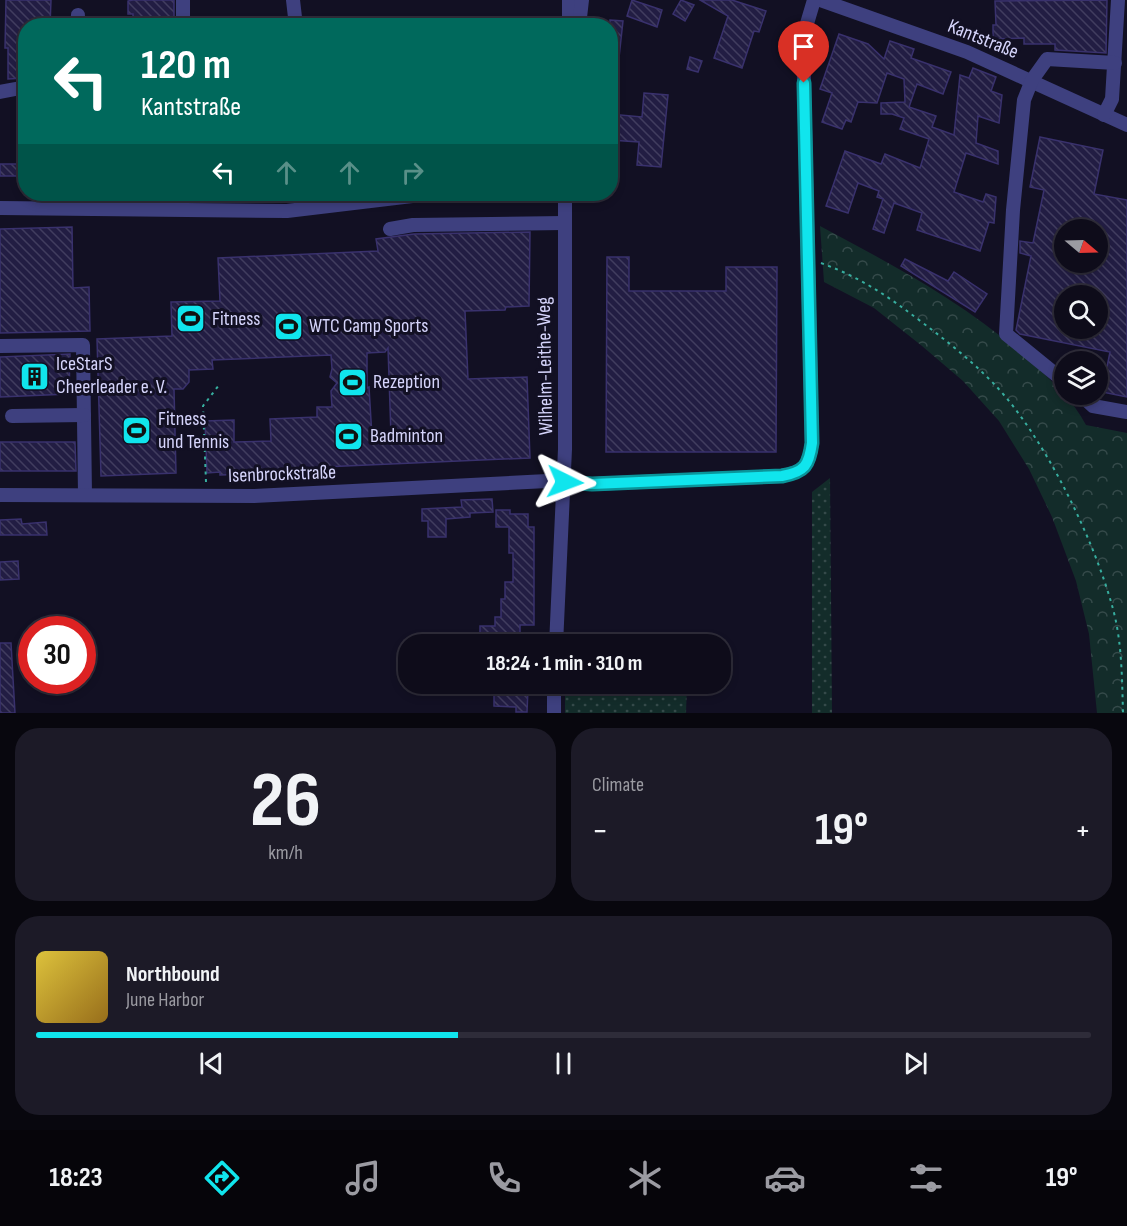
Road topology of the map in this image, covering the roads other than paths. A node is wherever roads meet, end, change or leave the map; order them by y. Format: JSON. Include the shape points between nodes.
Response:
{"nodes":[{"id":1,"x":183,"y":0,"type":"edge"},
{"id":2,"x":293,"y":0,"type":"edge"},
{"id":3,"x":569,"y":0,"type":"edge"},
{"id":4,"x":582,"y":0,"type":"edge"},
{"id":5,"x":814,"y":0,"type":"edge"},
{"id":6,"x":820,"y":0,"type":"edge"},
{"id":7,"x":1118,"y":0,"type":"edge"},
{"id":8,"x":183,"y":18,"type":"edge"},
{"id":9,"x":295,"y":18,"type":"edge"},
{"id":10,"x":570,"y":18,"type":"edge"},
{"id":11,"x":580,"y":18,"type":"edge"},
{"id":12,"x":1114,"y":63,"type":"junction"},
{"id":13,"x":1032,"y":80,"type":"junction"},
{"id":14,"x":18,"y":89,"type":"edge"},
{"id":15,"x":0,"y":92,"type":"edge"},
{"id":16,"x":1104,"y":115,"type":"junction"},
{"id":17,"x":1127,"y":125,"type":"edge"},
{"id":18,"x":371,"y":201,"type":"edge"},
{"id":19,"x":565,"y":201,"type":"edge"},
{"id":20,"x":0,"y":208,"type":"edge"},
{"id":21,"x":564,"y":223,"type":"junction"},
{"id":22,"x":390,"y":229,"type":"dead end"},
{"id":23,"x":0,"y":346,"type":"edge"},
{"id":24,"x":1054,"y":373,"type":"edge"},
{"id":25,"x":1093,"y":405,"type":"edge"},
{"id":26,"x":1127,"y":412,"type":"edge"},
{"id":27,"x":84,"y":415,"type":"junction"},
{"id":28,"x":12,"y":416,"type":"dead end"},
{"id":29,"x":565,"y":482,"type":"junction"},
{"id":30,"x":0,"y":495,"type":"edge"},
{"id":31,"x":85,"y":495,"type":"junction"},
{"id":32,"x":557,"y":634,"type":"edge"},
{"id":33,"x":554,"y":694,"type":"edge"},
{"id":34,"x":554,"y":713,"type":"edge"}],
"edges":[{"from":1,"to":8,"type":"street"},
{"from":2,"to":9,"type":"street"},
{"from":3,"to":10,"type":"street"},
{"from":4,"to":11,"type":"street"},
{"from":5,"to":29,"type":"street","via":[[803,37],[810,459],[803,469],[782,476]]},
{"from":6,"to":13,"type":"street","name":"Kantstraße","via":[[967,51]]},
{"from":7,"to":12,"type":"street"},
{"from":12,"to":13,"type":"street","via":[[1047,58]]},
{"from":12,"to":16,"type":"street","via":[[1112,99]]},
{"from":13,"to":16,"type":"street","name":"Kantstraße"},
{"from":13,"to":24,"type":"street","via":[[1024,100],[1006,334]]},
{"from":14,"to":15,"type":"street"},
{"from":16,"to":17,"type":"street","name":"Kantstraße"},
{"from":18,"to":20,"type":"street","via":[[287,211]]},
{"from":19,"to":21,"type":"street","name":"Wilhelm-Leithe-Weg"},
{"from":21,"to":22,"type":"street","via":[[413,225]]},
{"from":21,"to":29,"type":"street","name":"Wilhelm-Leithe-Weg"},
{"from":23,"to":27,"type":"street","via":[[83,345]]},
{"from":25,"to":26,"type":"street"},
{"from":27,"to":28,"type":"street"},
{"from":27,"to":31,"type":"street"},
{"from":29,"to":31,"type":"street","name":"Isenbrockstraße","via":[[207,496]]},
{"from":29,"to":32,"type":"street","name":"Wilhelm-Leithe-Weg"},
{"from":30,"to":31,"type":"street","name":"Isenbrockstraße"},
{"from":33,"to":34,"type":"street"}]}
